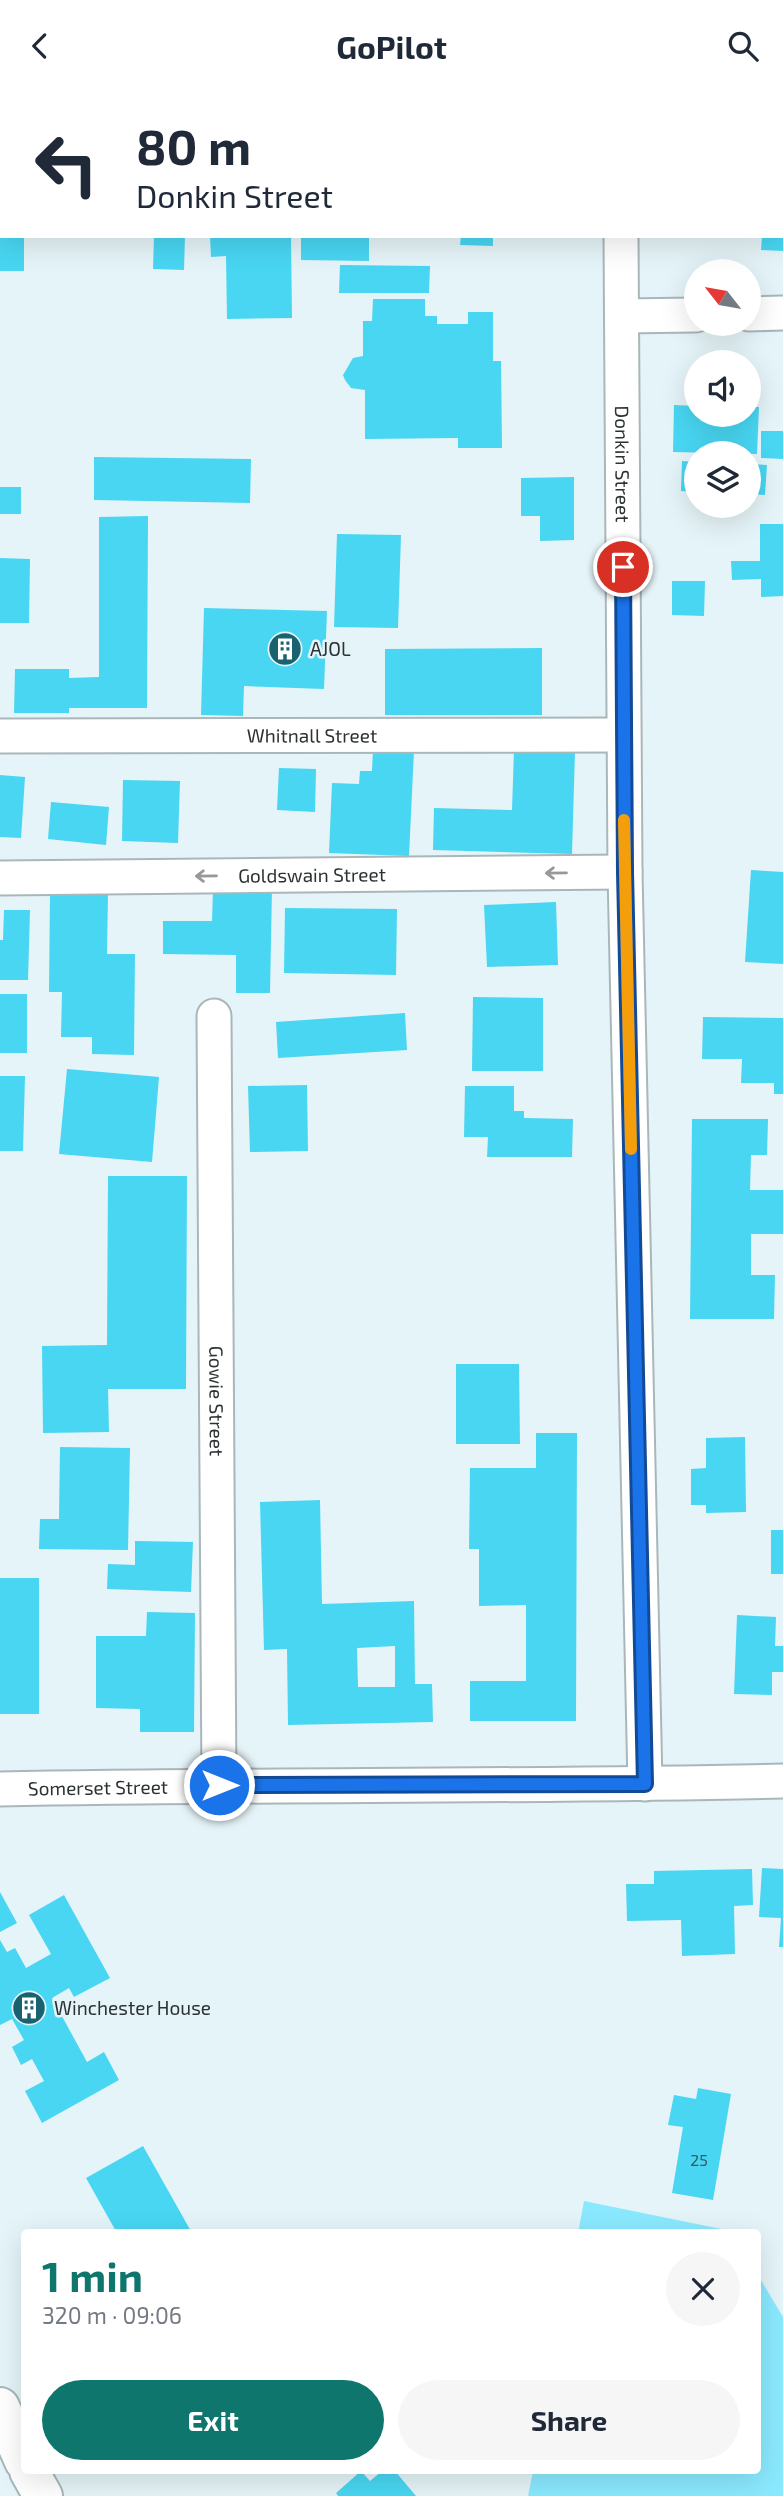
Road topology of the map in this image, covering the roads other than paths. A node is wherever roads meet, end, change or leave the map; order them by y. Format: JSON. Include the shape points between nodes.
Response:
{"nodes":[{"id":1,"x":621,"y":238,"type":"edge"},
{"id":2,"x":783,"y":313,"type":"edge"},
{"id":3,"x":761,"y":314,"type":"edge"},
{"id":4,"x":684,"y":315,"type":"edge"},
{"id":5,"x":622,"y":316,"type":"junction"},
{"id":6,"x":623,"y":735,"type":"junction"},
{"id":7,"x":0,"y":736,"type":"edge"},
{"id":8,"x":625,"y":872,"type":"junction"},
{"id":9,"x":0,"y":878,"type":"edge"},
{"id":10,"x":214,"y":1016,"type":"dead end"},
{"id":11,"x":783,"y":1781,"type":"edge"},
{"id":12,"x":645,"y":1784,"type":"junction"},
{"id":13,"x":219,"y":1785,"type":"junction"},
{"id":14,"x":0,"y":1789,"type":"edge"},
{"id":15,"x":0,"y":2407,"type":"edge"},
{"id":16,"x":21,"y":2454,"type":"edge"},
{"id":17,"x":31,"y":2474,"type":"edge"},
{"id":18,"x":43,"y":2496,"type":"edge"}],
"edges":[{"from":1,"to":5,"type":"street","name":"Donkin Street"},
{"from":2,"to":3,"type":"street"},
{"from":4,"to":5,"type":"street"},
{"from":5,"to":6,"type":"street","name":"Donkin Street"},
{"from":6,"to":7,"type":"street","name":"Whitnall Street"},
{"from":6,"to":8,"type":"street","name":"Donkin Street"},
{"from":8,"to":9,"type":"street","name":"Goldswain Street","one_way":true},
{"from":8,"to":12,"type":"street","name":"Donkin Street"},
{"from":10,"to":13,"type":"street","name":"Gowie Street"},
{"from":11,"to":12,"type":"street","name":"Somerset Street"},
{"from":12,"to":13,"type":"street","name":"Somerset Street"},
{"from":13,"to":14,"type":"street","name":"Somerset Street"},
{"from":15,"to":16,"type":"main road"},
{"from":17,"to":18,"type":"main road"}]}
